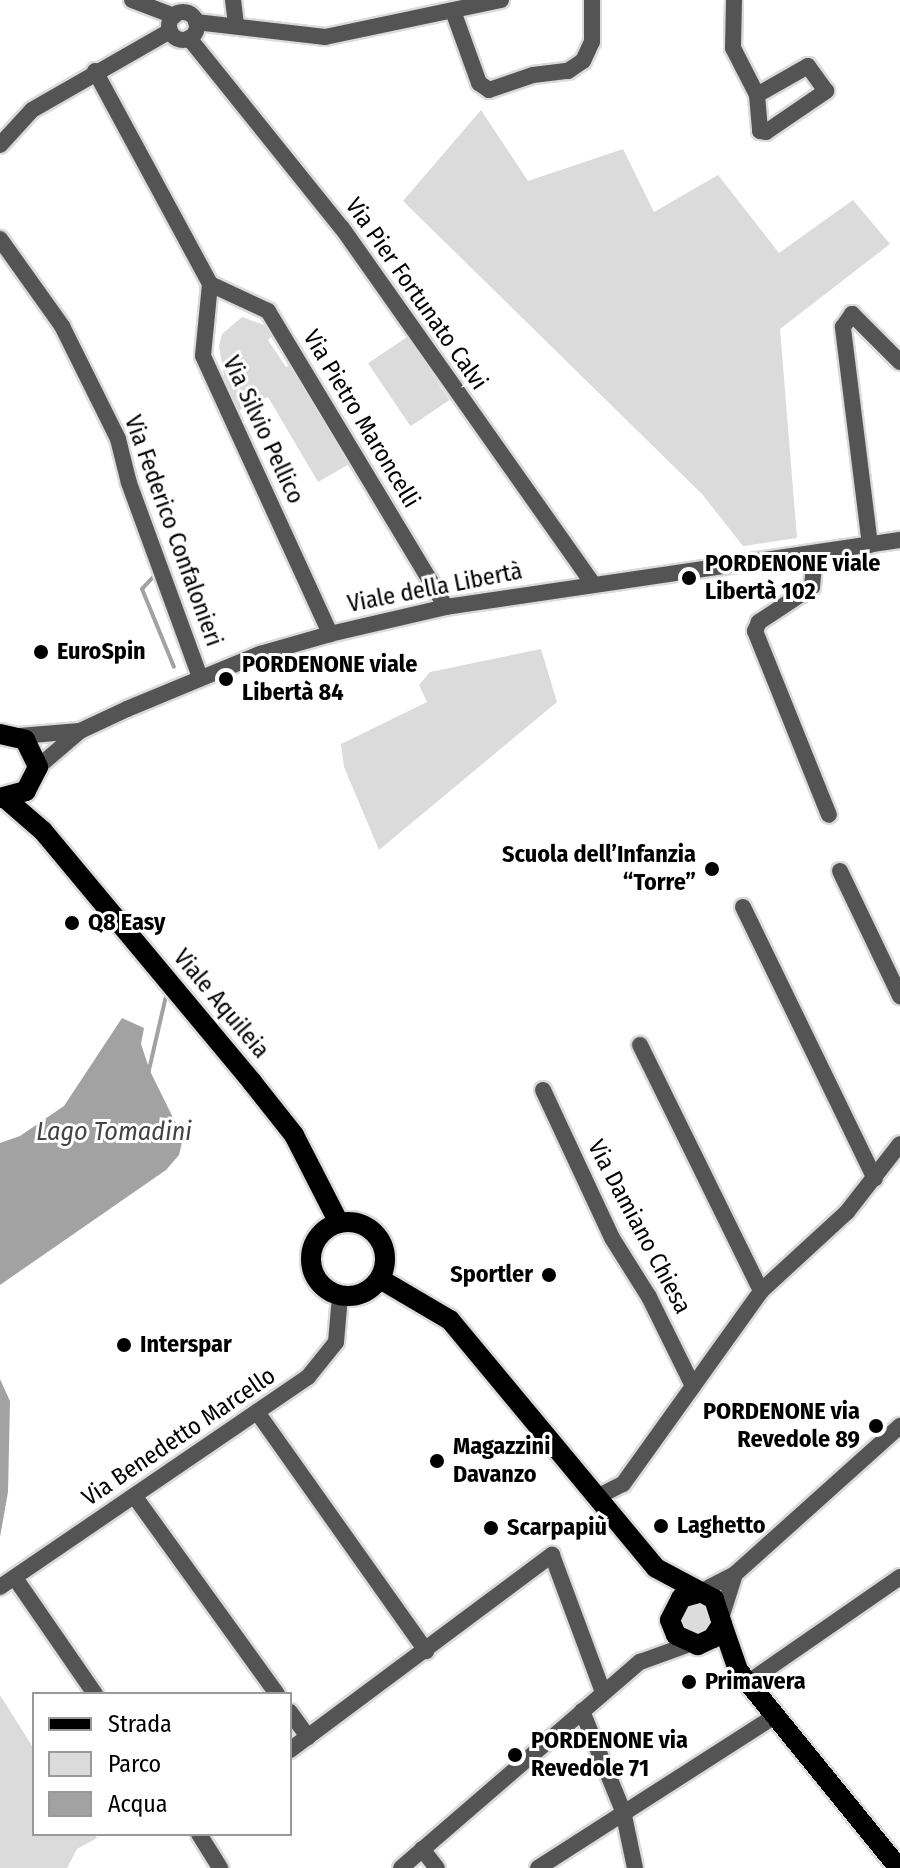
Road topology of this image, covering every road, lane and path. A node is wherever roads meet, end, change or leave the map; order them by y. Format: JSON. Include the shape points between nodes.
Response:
{"nodes":[{"id":1,"x":132,"y":0,"type":"edge"},
{"id":2,"x":233,"y":0,"type":"edge"},
{"id":3,"x":501,"y":0,"type":"edge"},
{"id":4,"x":592,"y":0,"type":"edge"},
{"id":5,"x":734,"y":0,"type":"edge"},
{"id":6,"x":453,"y":11,"type":"junction"},
{"id":7,"x":196,"y":22,"type":"junction"},
{"id":8,"x":172,"y":23,"type":"junction"},
{"id":9,"x":236,"y":26,"type":"junction"},
{"id":10,"x":189,"y":38,"type":"junction"},
{"id":11,"x":95,"y":71,"type":"junction"},
{"id":12,"x":757,"y":95,"type":"junction"},
{"id":13,"x":0,"y":145,"type":"edge"},
{"id":14,"x":0,"y":239,"type":"edge"},
{"id":15,"x":210,"y":284,"type":"junction"},
{"id":16,"x":900,"y":362,"type":"edge"},
{"id":17,"x":900,"y":540,"type":"edge"},
{"id":18,"x":870,"y":545,"type":"junction"},
{"id":19,"x":815,"y":553,"type":"junction"},
{"id":20,"x":593,"y":584,"type":"junction"},
{"id":21,"x":446,"y":607,"type":"junction"},
{"id":22,"x":330,"y":634,"type":"junction"},
{"id":23,"x":200,"y":677,"type":"junction"},
{"id":24,"x":80,"y":731,"type":"junction"},
{"id":25,"x":10,"y":735,"type":"edge"},
{"id":26,"x":37,"y":773,"type":"junction"},
{"id":27,"x":3,"y":798,"type":"edge"},
{"id":28,"x":829,"y":815,"type":"dead end"},
{"id":29,"x":43,"y":831,"type":"junction"},
{"id":30,"x":840,"y":871,"type":"dead end"},
{"id":31,"x":743,"y":907,"type":"dead end"},
{"id":32,"x":900,"y":996,"type":"edge"},
{"id":33,"x":640,"y":1045,"type":"dead end"},
{"id":34,"x":543,"y":1090,"type":"dead end"},
{"id":35,"x":900,"y":1144,"type":"edge"},
{"id":36,"x":875,"y":1179,"type":"junction"},
{"id":37,"x":339,"y":1223,"type":"junction"},
{"id":38,"x":380,"y":1279,"type":"junction"},
{"id":39,"x":761,"y":1291,"type":"junction"},
{"id":40,"x":340,"y":1296,"type":"junction"},
{"id":41,"x":693,"y":1386,"type":"junction"},
{"id":42,"x":257,"y":1412,"type":"junction"},
{"id":43,"x":900,"y":1426,"type":"edge"},
{"id":44,"x":135,"y":1497,"type":"junction"},
{"id":45,"x":597,"y":1497,"type":"junction"},
{"id":46,"x":567,"y":1544,"type":"dead end"},
{"id":47,"x":552,"y":1555,"type":"junction"},
{"id":48,"x":656,"y":1568,"type":"junction"},
{"id":49,"x":735,"y":1574,"type":"junction"},
{"id":50,"x":900,"y":1577,"type":"edge"},
{"id":51,"x":15,"y":1578,"type":"junction"},
{"id":52,"x":0,"y":1587,"type":"edge"},
{"id":53,"x":698,"y":1593,"type":"junction"},
{"id":54,"x":671,"y":1616,"type":"junction"},
{"id":55,"x":722,"y":1619,"type":"junction"},
{"id":56,"x":694,"y":1644,"type":"junction"},
{"id":57,"x":426,"y":1651,"type":"junction"},
{"id":58,"x":650,"y":1654,"type":"junction"},
{"id":59,"x":742,"y":1677,"type":"junction"},
{"id":60,"x":94,"y":1692,"type":"edge"},
{"id":61,"x":276,"y":1692,"type":"edge"},
{"id":62,"x":603,"y":1692,"type":"junction"},
{"id":63,"x":582,"y":1711,"type":"junction"},
{"id":64,"x":292,"y":1715,"type":"edge"},
{"id":65,"x":775,"y":1716,"type":"junction"},
{"id":66,"x":308,"y":1737,"type":"junction"},
{"id":67,"x":292,"y":1749,"type":"edge"},
{"id":68,"x":623,"y":1811,"type":"junction"},
{"id":69,"x":200,"y":1836,"type":"edge"},
{"id":70,"x":422,"y":1849,"type":"junction"},
{"id":71,"x":220,"y":1868,"type":"edge"},
{"id":72,"x":401,"y":1868,"type":"edge"},
{"id":73,"x":437,"y":1868,"type":"edge"},
{"id":74,"x":538,"y":1868,"type":"edge"},
{"id":75,"x":635,"y":1868,"type":"edge"},
{"id":76,"x":899,"y":1868,"type":"edge"}],
"edges":[{"from":1,"to":8,"type":"street"},
{"from":2,"to":9,"type":"street"},
{"from":3,"to":6,"type":"street"},
{"from":4,"to":6,"type":"street","via":[[592,42],[577,67],[489,90],[479,83]]},
{"from":5,"to":12,"type":"street","via":[[733,48]]},
{"from":6,"to":9,"type":"street","via":[[325,37]]},
{"from":7,"to":8,"type":"street","via":[[186,13]]},
{"from":7,"to":9,"type":"street"},
{"from":7,"to":10,"type":"street"},
{"from":8,"to":10,"type":"street","via":[[180,40]]},
{"from":8,"to":11,"type":"street"},
{"from":10,"to":20,"type":"street","name":"Via Pier Fortunato Calvi","via":[[342,228]]},
{"from":11,"to":13,"type":"street","via":[[32,110]]},
{"from":11,"to":15,"type":"street"},
{"from":12,"to":12,"type":"street","via":[[757,124],[766,132],[826,91],[808,66]]},
{"from":14,"to":23,"type":"street","name":"Via Federico Confalonieri","via":[[62,326],[118,439]]},
{"from":15,"to":21,"type":"street","name":"Via Pietro Maroncelli","via":[[268,311]]},
{"from":15,"to":22,"type":"street","name":"Via Silvio Pellico","via":[[203,356]]},
{"from":16,"to":18,"type":"street","via":[[852,314],[843,327]]},
{"from":17,"to":18,"type":"street","name":"Viale della Libertà"},
{"from":18,"to":19,"type":"street","name":"Viale della Libertà"},
{"from":19,"to":20,"type":"street","name":"Viale della Libertà"},
{"from":19,"to":28,"type":"street","via":[[812,587],[759,622],[755,631]]},
{"from":20,"to":21,"type":"street","name":"Viale della Libertà"},
{"from":21,"to":22,"type":"street","name":"Viale della Libertà"},
{"from":22,"to":23,"type":"street","name":"Viale della Libertà"},
{"from":23,"to":24,"type":"street","name":"Viale della Libertà"},
{"from":24,"to":25,"type":"street","name":"Viale della Libertà"},
{"from":24,"to":26,"type":"street","name":"Viale della Libertà"},
{"from":25,"to":26,"type":"main road","via":[[33,749]]},
{"from":26,"to":27,"type":"main road","name":"Viale Aquileia","via":[[20,795]]},
{"from":26,"to":29,"type":"main road"},
{"from":27,"to":29,"type":"main road","name":"Viale Aquileia"},
{"from":29,"to":37,"type":"main road","name":"Viale Aquileia","via":[[294,1135]]},
{"from":30,"to":32,"type":"street"},
{"from":31,"to":36,"type":"street"},
{"from":33,"to":39,"type":"street"},
{"from":34,"to":41,"type":"street","name":"Via Damiano Chiesa","via":[[612,1238],[649,1297]]},
{"from":35,"to":36,"type":"street"},
{"from":36,"to":39,"type":"street"},
{"from":37,"to":38,"type":"main road","via":[[359,1224],[379,1240],[385,1257]]},
{"from":37,"to":40,"type":"main road","via":[[321,1234],[311,1255],[319,1283]]},
{"from":38,"to":40,"type":"main road","via":[[366,1292]]},
{"from":38,"to":45,"type":"main road","via":[[450,1320]]},
{"from":39,"to":41,"type":"street"},
{"from":40,"to":42,"type":"street","name":"Via Benedetto Marcello","via":[[336,1342],[323,1362]]},
{"from":41,"to":45,"type":"street","via":[[623,1484]]},
{"from":42,"to":44,"type":"street","name":"Via Benedetto Marcello"},
{"from":42,"to":57,"type":"street"},
{"from":43,"to":49,"type":"street"},
{"from":44,"to":51,"type":"street","name":"Via Benedetto Marcello"},
{"from":44,"to":61,"type":"street"},
{"from":45,"to":48,"type":"main road"},
{"from":46,"to":47,"type":"street"},
{"from":47,"to":57,"type":"street"},
{"from":47,"to":62,"type":"street"},
{"from":48,"to":53,"type":"main road"},
{"from":48,"to":54,"type":"main road"},
{"from":49,"to":53,"type":"street"},
{"from":49,"to":55,"type":"street"},
{"from":50,"to":59,"type":"street"},
{"from":51,"to":52,"type":"street","name":"Via Benedetto Marcello"},
{"from":51,"to":60,"type":"street"},
{"from":53,"to":54,"type":"main road","via":[[681,1598]]},
{"from":53,"to":55,"type":"main road","via":[[714,1599]]},
{"from":54,"to":56,"type":"main road","via":[[676,1635]]},
{"from":54,"to":58,"type":"street"},
{"from":55,"to":56,"type":"main road","via":[[713,1638]]},
{"from":55,"to":59,"type":"main road"},
{"from":56,"to":58,"type":"street"},
{"from":56,"to":59,"type":"main road"},
{"from":57,"to":66,"type":"street"},
{"from":58,"to":62,"type":"street"},
{"from":59,"to":65,"type":"main road"},
{"from":62,"to":63,"type":"street"},
{"from":63,"to":68,"type":"street"},
{"from":63,"to":70,"type":"street"},
{"from":64,"to":66,"type":"street"},
{"from":65,"to":68,"type":"street"},
{"from":65,"to":76,"type":"main road"},
{"from":66,"to":67,"type":"street"},
{"from":68,"to":74,"type":"street"},
{"from":68,"to":75,"type":"street"},
{"from":69,"to":71,"type":"street"},
{"from":70,"to":72,"type":"street"},
{"from":70,"to":73,"type":"street"}]}
